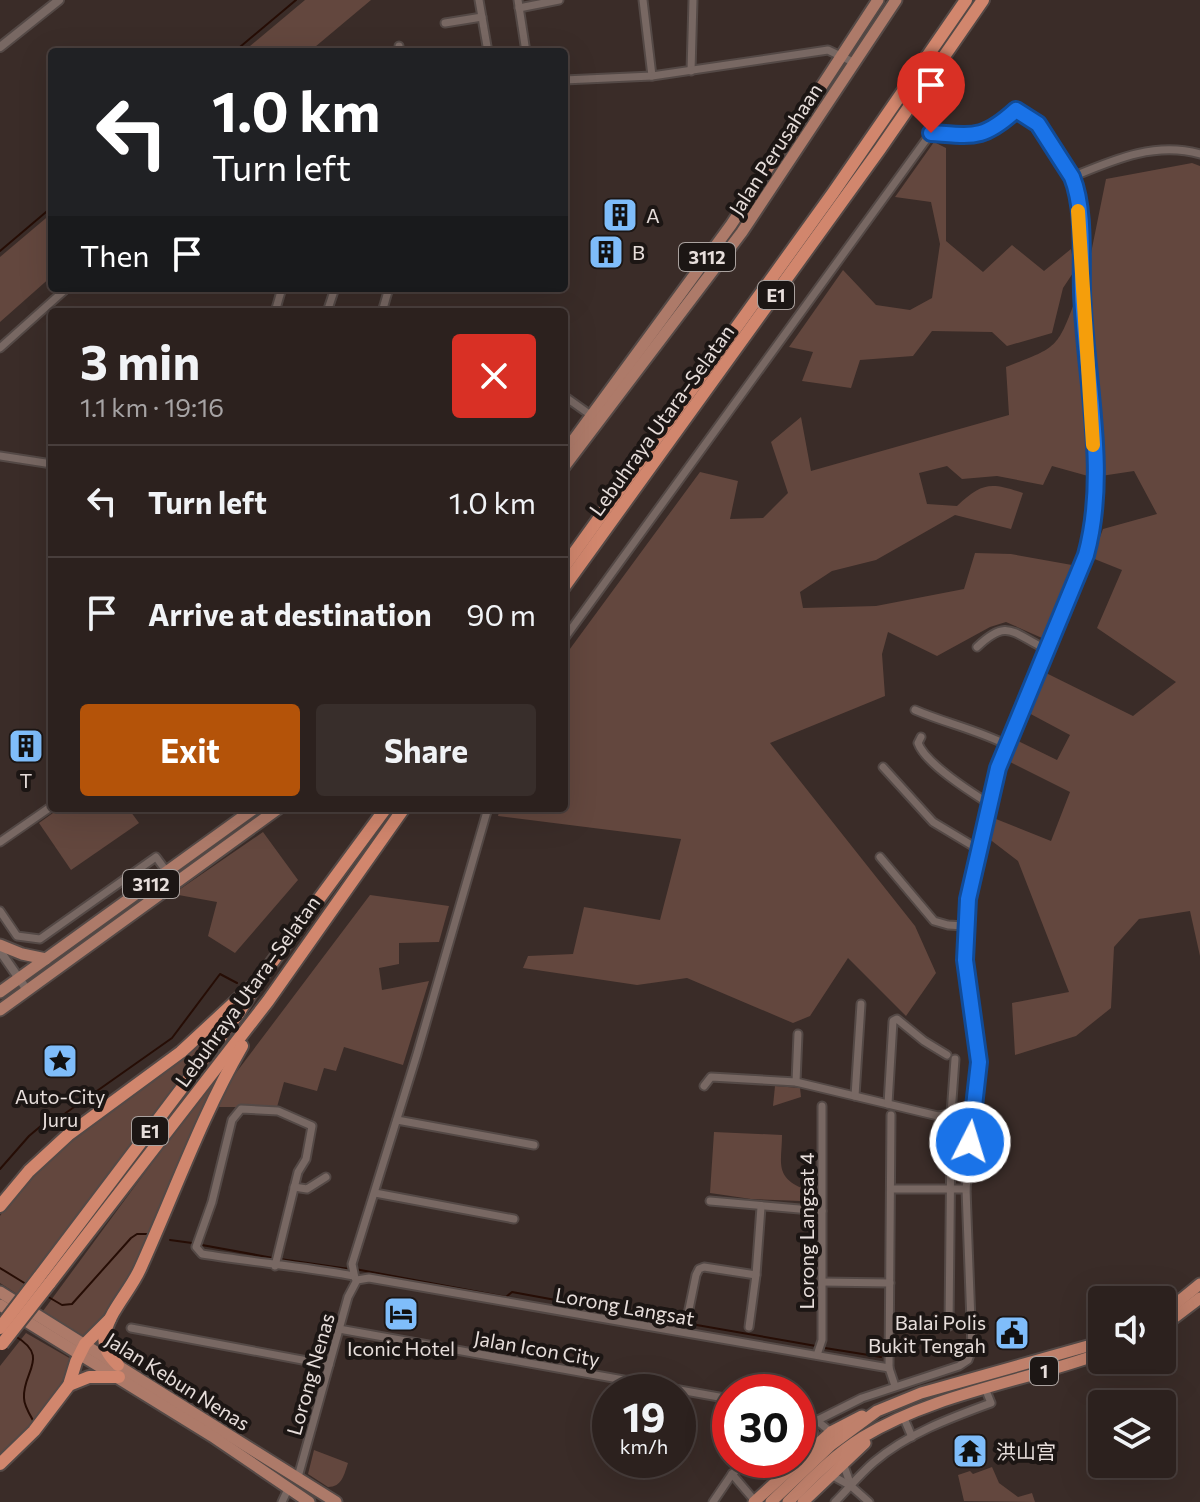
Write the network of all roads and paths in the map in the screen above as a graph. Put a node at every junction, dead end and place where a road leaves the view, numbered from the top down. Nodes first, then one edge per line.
1 (59, 0) edge
2 (479, 0) edge
3 (559, 0) edge
4 (643, 0) edge
5 (693, 0) edge
6 (878, 0) edge
7 (896, 0) edge
8 (966, 0) edge
9 (983, 0) edge
10 (518, 4) edge
11 (482, 17) junction
12 (445, 23) dead end
13 (1, 45) edge
14 (487, 48) edge
15 (525, 48) edge
16 (842, 55) junction
17 (853, 62) junction
18 (691, 71) junction
19 (652, 76) junction
20 (568, 80) edge
21 (1200, 154) edge
22 (1072, 177) junction
23 (63, 292) edge
24 (0, 348) edge
25 (568, 399) edge
26 (592, 416) junction
27 (568, 448) edge
28 (0, 456) edge
29 (568, 462) edge
30 (48, 463) edge
31 (568, 561) edge
32 (568, 581) edge
33 (568, 633) edge
34 (977, 647) dead end
35 (1046, 649) junction
36 (915, 710) dead end
37 (921, 737) dead end
38 (1007, 745) junction
39 (883, 767) dead end
40 (988, 803) junction
41 (48, 809) edge
42 (250, 812) edge
43 (274, 812) edge
44 (383, 812) edge
45 (401, 812) edge
46 (487, 812) edge
47 (0, 842) edge
48 (978, 849) junction
49 (880, 857) dead end
50 (167, 872) junction
51 (0, 911) edge
52 (965, 926) junction
53 (0, 948) edge
54 (46, 959) junction
55 (19, 978) junction
56 (257, 983) junction
57 (27, 990) junction
58 (0, 992) edge
59 (268, 1001) junction
60 (861, 1004) dead end
61 (0, 1010) edge
62 (798, 1034) dead end
63 (796, 1082) junction
64 (704, 1086) dead end
65 (855, 1096) junction
66 (888, 1104) junction
67 (822, 1106) dead end
68 (951, 1114) junction
69 (891, 1115) dead end
70 (972, 1119) junction
71 (397, 1120) junction
72 (951, 1133) dead end
73 (534, 1145) dead end
74 (326, 1177) dead end
75 (294, 1187) junction
76 (891, 1189) junction
77 (949, 1189) junction
78 (966, 1189) junction
79 (375, 1193) junction
80 (710, 1201) dead end
81 (0, 1206) edge
82 (761, 1207) junction
83 (822, 1211) junction
84 (514, 1219) dead end
85 (276, 1261) junction
86 (967, 1272) junction
87 (354, 1273) junction
88 (949, 1274) junction
89 (756, 1275) junction
90 (44, 1281) junction
91 (822, 1282) junction
92 (890, 1283) junction
93 (1200, 1284) edge
94 (0, 1292) edge
95 (1200, 1298) edge
96 (1176, 1304) edge
97 (0, 1305) edge
98 (1176, 1316) edge
99 (110, 1319) junction
100 (687, 1319) dead end
101 (949, 1326) dead end
102 (749, 1327) dead end
103 (0, 1328) edge
104 (131, 1328) dead end
105 (339, 1329) junction
106 (1, 1345) edge
107 (1088, 1346) edge
108 (82, 1348) junction
109 (817, 1355) junction
110 (1088, 1357) edge
111 (329, 1365) junction
112 (889, 1368) junction
113 (118, 1371) junction
114 (69, 1385) junction
115 (895, 1386) junction
116 (985, 1388) junction
117 (712, 1396) edge
118 (877, 1411) junction
119 (903, 1416) junction
120 (816, 1421) edge
121 (816, 1424) edge
122 (880, 1429) junction
123 (831, 1432) junction
124 (912, 1437) junction
125 (816, 1444) edge
126 (843, 1463) junction
127 (0, 1464) edge
128 (831, 1475) junction
129 (298, 1477) junction
130 (729, 1478) edge
131 (735, 1478) edge
132 (780, 1478) edge
133 (851, 1486) junction
134 (288, 1489) junction
135 (715, 1499) edge
136 (282, 1502) edge
137 (309, 1502) edge
138 (336, 1502) edge
139 (754, 1502) edge
140 (771, 1502) edge
141 (788, 1502) edge
142 (803, 1502) edge
143 (835, 1502) edge
144 (869, 1502) edge

1 - 13 street
2 - 11 street
3 - 10 street
4 - 19 street
5 - 18 street
6 - 16 main road, Jalan Perusahaan / 3112
7 - 17 main road, Jalan Perusahaan
8 - 31 highway, Lebuhraya Utara–Selatan / E1
9 - 32 highway, Lebuhraya Utara–Selatan / E1
10 - 15 street
11 - 12 street
11 - 14 street
16 - 17 street
16 - 18 street
16 - 26 main road, Jalan Perusahaan / 3112
17 - 29 main road, Jalan Perusahaan / 3112
18 - 19 street
19 - 20 street
21 - 22 street
22 - 33 street
22 - 35 street
23 - 24 street
25 - 26 street
26 - 27 main road, Jalan Perusahaan / 3112
28 - 30 street
34 - 35 street
35 - 38 street
36 - 38 street
37 - 40 street
38 - 40 street
39 - 48 street
40 - 48 street
41 - 47 street
42 - 50 main road, 3112
43 - 57 main road, 3112
44 - 56 highway, Lebuhraya Utara–Selatan / E1
45 - 59 highway, Lebuhraya Utara–Selatan / E1
46 - 71 street, Lorong Nenas
48 - 52 street
49 - 52 street
50 - 51 street
50 - 54 main road, 3112
52 - 70 street
53 - 54 main road
53 - 55 street
54 - 55 main road, 3112
55 - 57 street
55 - 58 main road, 3112
56 - 81 highway
56 - 90 highway, Lebuhraya Utara–Selatan / E1
57 - 61 main road
59 - 90 highway, Lebuhraya Utara–Selatan / E1
59 - 99 highway
60 - 65 street
62 - 63 street
63 - 64 street
63 - 65 street
65 - 66 street
66 - 68 street
66 - 68 street
67 - 83 street, Lorong Langsat 4
68 - 70 street
69 - 76 street
70 - 78 street
71 - 73 street
71 - 79 street, Lorong Nenas
72 - 77 street
74 - 75 street
75 - 85 street
75 - 85 street, Lorong Langsat
76 - 77 street
76 - 92 street
77 - 78 street
77 - 88 street
78 - 86 street
79 - 84 street
79 - 87 street, Lorong Nenas
80 - 82 street
82 - 83 street
82 - 89 street
83 - 91 street, Lorong Langsat 4
85 - 87 street, Lorong Langsat
86 - 88 street
86 - 115 street
87 - 105 street, Lorong Nenas
87 - 109 street, Lorong Langsat
88 - 101 street
89 - 100 street
89 - 102 street
90 - 103 highway, Lebuhraya Utara–Selatan / E1, bridge
90 - 106 highway, Lebuhraya Utara–Selatan / E1, bridge
91 - 92 street
91 - 109 street, Lorong Langsat 4
92 - 112 street
93 - 96 highway
94 - 108 main road, Jalan Kebun Nenas
95 - 98 highway
97 - 108 main road, Jalan Kebun Nenas
99 - 108 highway
99 - 113 highway
104 - 111 street
105 - 111 street, Lorong Nenas
105 - 117 street, Jalan Icon City
107 - 118 highway, 1
108 - 113 main road, Jalan Kebun Nenas
108 - 114 highway
109 - 112 street, Lorong Langsat
110 - 116 highway, 1
111 - 129 street, Lorong Nenas
112 - 115 street
113 - 114 highway
113 - 129 main road, Jalan Kebun Nenas
113 - 134 main road, Jalan Kebun Nenas
114 - 127 highway
115 - 120 street
116 - 119 highway, 1
116 - 124 street
118 - 123 highway
118 - 140 highway, 1
119 - 122 highway, 1
119 - 124 street
121 - 123 street
122 - 126 highway
122 - 141 highway, 1
123 - 125 highway
124 - 133 street
126 - 128 highway
126 - 133 street
128 - 133 street
128 - 142 highway
129 - 138 main road, Jalan Kebun Nenas
130 - 135 street
131 - 139 street
132 - 139 highway
133 - 143 street
133 - 144 street
134 - 136 street
134 - 137 main road, Jalan Kebun Nenas

